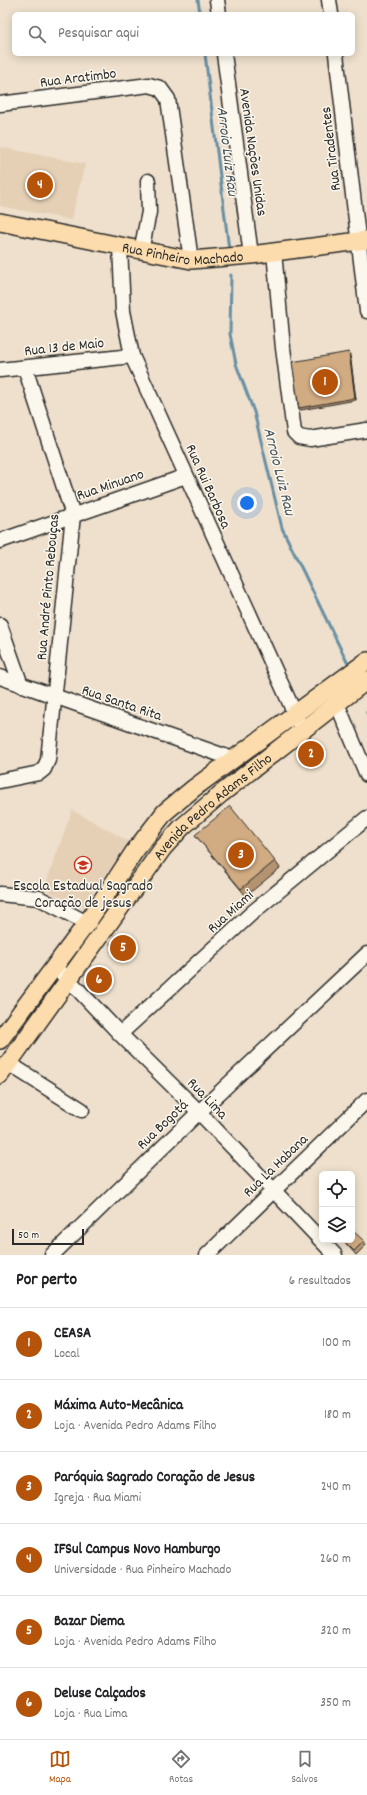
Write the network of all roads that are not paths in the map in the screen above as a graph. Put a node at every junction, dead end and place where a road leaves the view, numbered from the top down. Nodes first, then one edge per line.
1 (217, 0) edge
2 (330, 0) edge
3 (219, 12) edge
4 (331, 12) edge
5 (224, 56) edge
6 (336, 56) edge
7 (0, 104) edge
8 (148, 181) dead end
9 (0, 222) edge
10 (363, 240) edge
11 (120, 247) junction
12 (141, 251) junction
13 (274, 252) junction
14 (251, 255) junction
15 (191, 260) junction
16 (367, 311) edge
17 (132, 356) junction
18 (25, 368) junction
19 (0, 370) edge
20 (367, 430) edge
21 (186, 476) junction
22 (73, 515) junction
23 (0, 541) edge
24 (0, 625) edge
25 (367, 661) edge
26 (0, 677) edge
27 (367, 680) edge
28 (21, 685) junction
29 (334, 695) junction
30 (54, 697) junction
31 (295, 714) junction
32 (302, 730) junction
33 (233, 759) junction
34 (367, 775) edge
35 (0, 781) edge
36 (367, 818) edge
37 (0, 894) edge
38 (87, 923) junction
39 (367, 954) edge
40 (54, 967) junction
41 (68, 980) junction
42 (120, 1034) junction
43 (0, 1040) edge
44 (3, 1065) edge
45 (367, 1100) edge
46 (82, 1110) dead end
47 (199, 1112) junction
48 (272, 1191) junction
49 (52, 1255) edge
50 (207, 1255) edge
51 (335, 1255) edge

1 - 3 street
2 - 4 street
5 - 14 street, Avenida Nações Unidas
6 - 10 street, Rua Tiradentes
7 - 15 street, Rua Aratimbo
8 - 12 street
9 - 11 main road, Rua Pinheiro Machado
10 - 13 main road, Rua Pinheiro Machado
10 - 16 street, Rua Tiradentes
11 - 12 main road, Rua Pinheiro Machado
11 - 17 street, Rua Rui Barbosa
12 - 15 main road, Rua Pinheiro Machado
13 - 14 main road, Rua Pinheiro Machado
13 - 20 street
14 - 15 main road, Rua Pinheiro Machado
17 - 18 street, Rua 13 de Maio
17 - 21 street, Rua Rui Barbosa
18 - 19 street, Rua 13 de Maio
18 - 22 street, Rua André Pinto Rebouças
21 - 22 street, Rua Minuano
21 - 31 street, Rua Rui Barbosa
22 - 23 street, Rua Minuano
22 - 30 street, Rua André Pinto Rebouças
24 - 28 street
25 - 29 main road, Avenida Pedro Adams Filho
26 - 28 street, Rua Santa Rita
27 - 29 main road, Avenida Pedro Adams Filho
28 - 30 street, Rua Santa Rita
29 - 31 main road, Avenida Pedro Adams Filho
29 - 32 main road, Avenida Pedro Adams Filho
29 - 34 street
30 - 33 street, Rua Santa Rita
30 - 35 street, Rua André Pinto Rebouças
31 - 32 street, Rua Rui Barbosa
31 - 33 main road, Avenida Pedro Adams Filho
32 - 41 main road, Avenida Pedro Adams Filho
33 - 38 main road, Avenida Pedro Adams Filho
36 - 42 street, Rua Miami
37 - 38 street
38 - 40 main road, Avenida Pedro Adams Filho
39 - 47 street, Rua Bogotá
40 - 41 street, Rua Lima
40 - 43 main road, Avenida Pedro Adams Filho
41 - 42 street, Rua Lima
41 - 44 main road, Avenida Pedro Adams Filho
42 - 47 street, Rua Lima
44 - 46 street
45 - 48 street, Rua La Habana
47 - 48 street, Rua Lima
47 - 49 street, Rua Bogotá
48 - 50 street, Rua La Habana
48 - 51 street, Rua Lima

